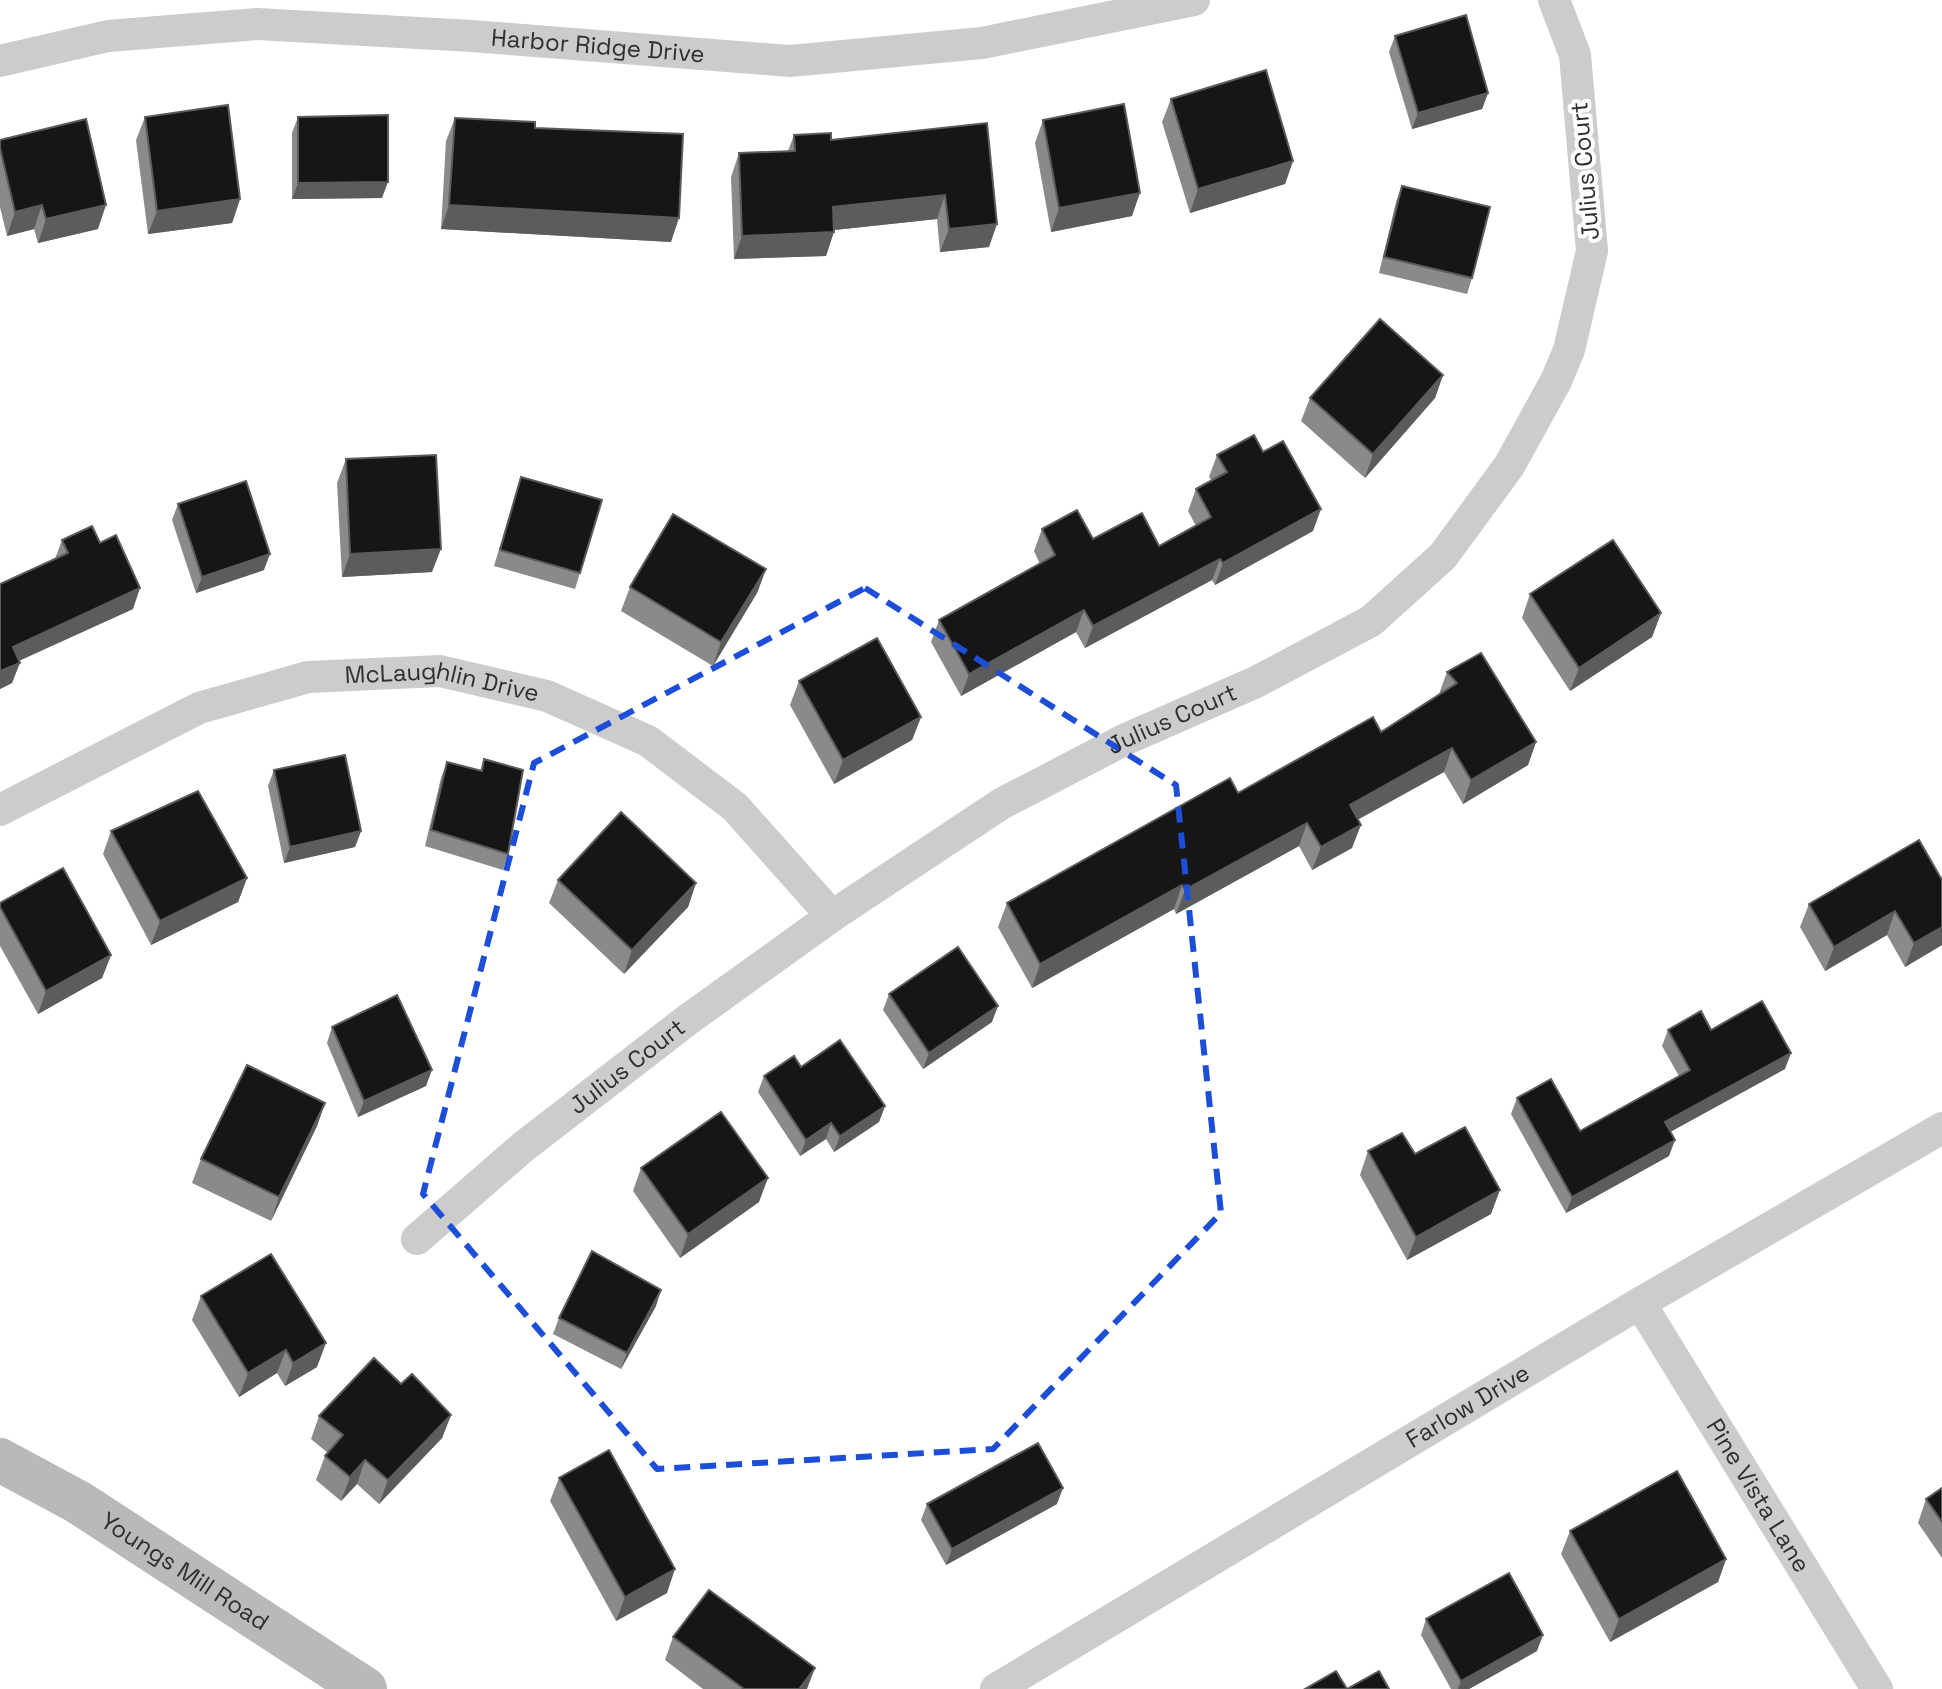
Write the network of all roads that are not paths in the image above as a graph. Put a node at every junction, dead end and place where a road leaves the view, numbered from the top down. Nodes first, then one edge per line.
1 (1194, 0) edge
2 (1554, 0) edge
3 (0, 61) edge
4 (0, 810) edge
5 (832, 916) junction
6 (1942, 1128) edge
7 (417, 1239) dead end
8 (1640, 1303) junction
9 (0, 1460) edge
10 (365, 1689) edge
11 (996, 1689) edge
12 (1877, 1689) edge

1 - 3 street, Harbor Ridge Drive
2 - 5 street, Julius Court
4 - 5 street, McLaughlin Drive
5 - 7 street, Julius Court
6 - 8 street, Farlow Drive
8 - 11 street, Farlow Drive
8 - 12 street, Pine Vista Lane
9 - 10 street, Youngs Mill Road

